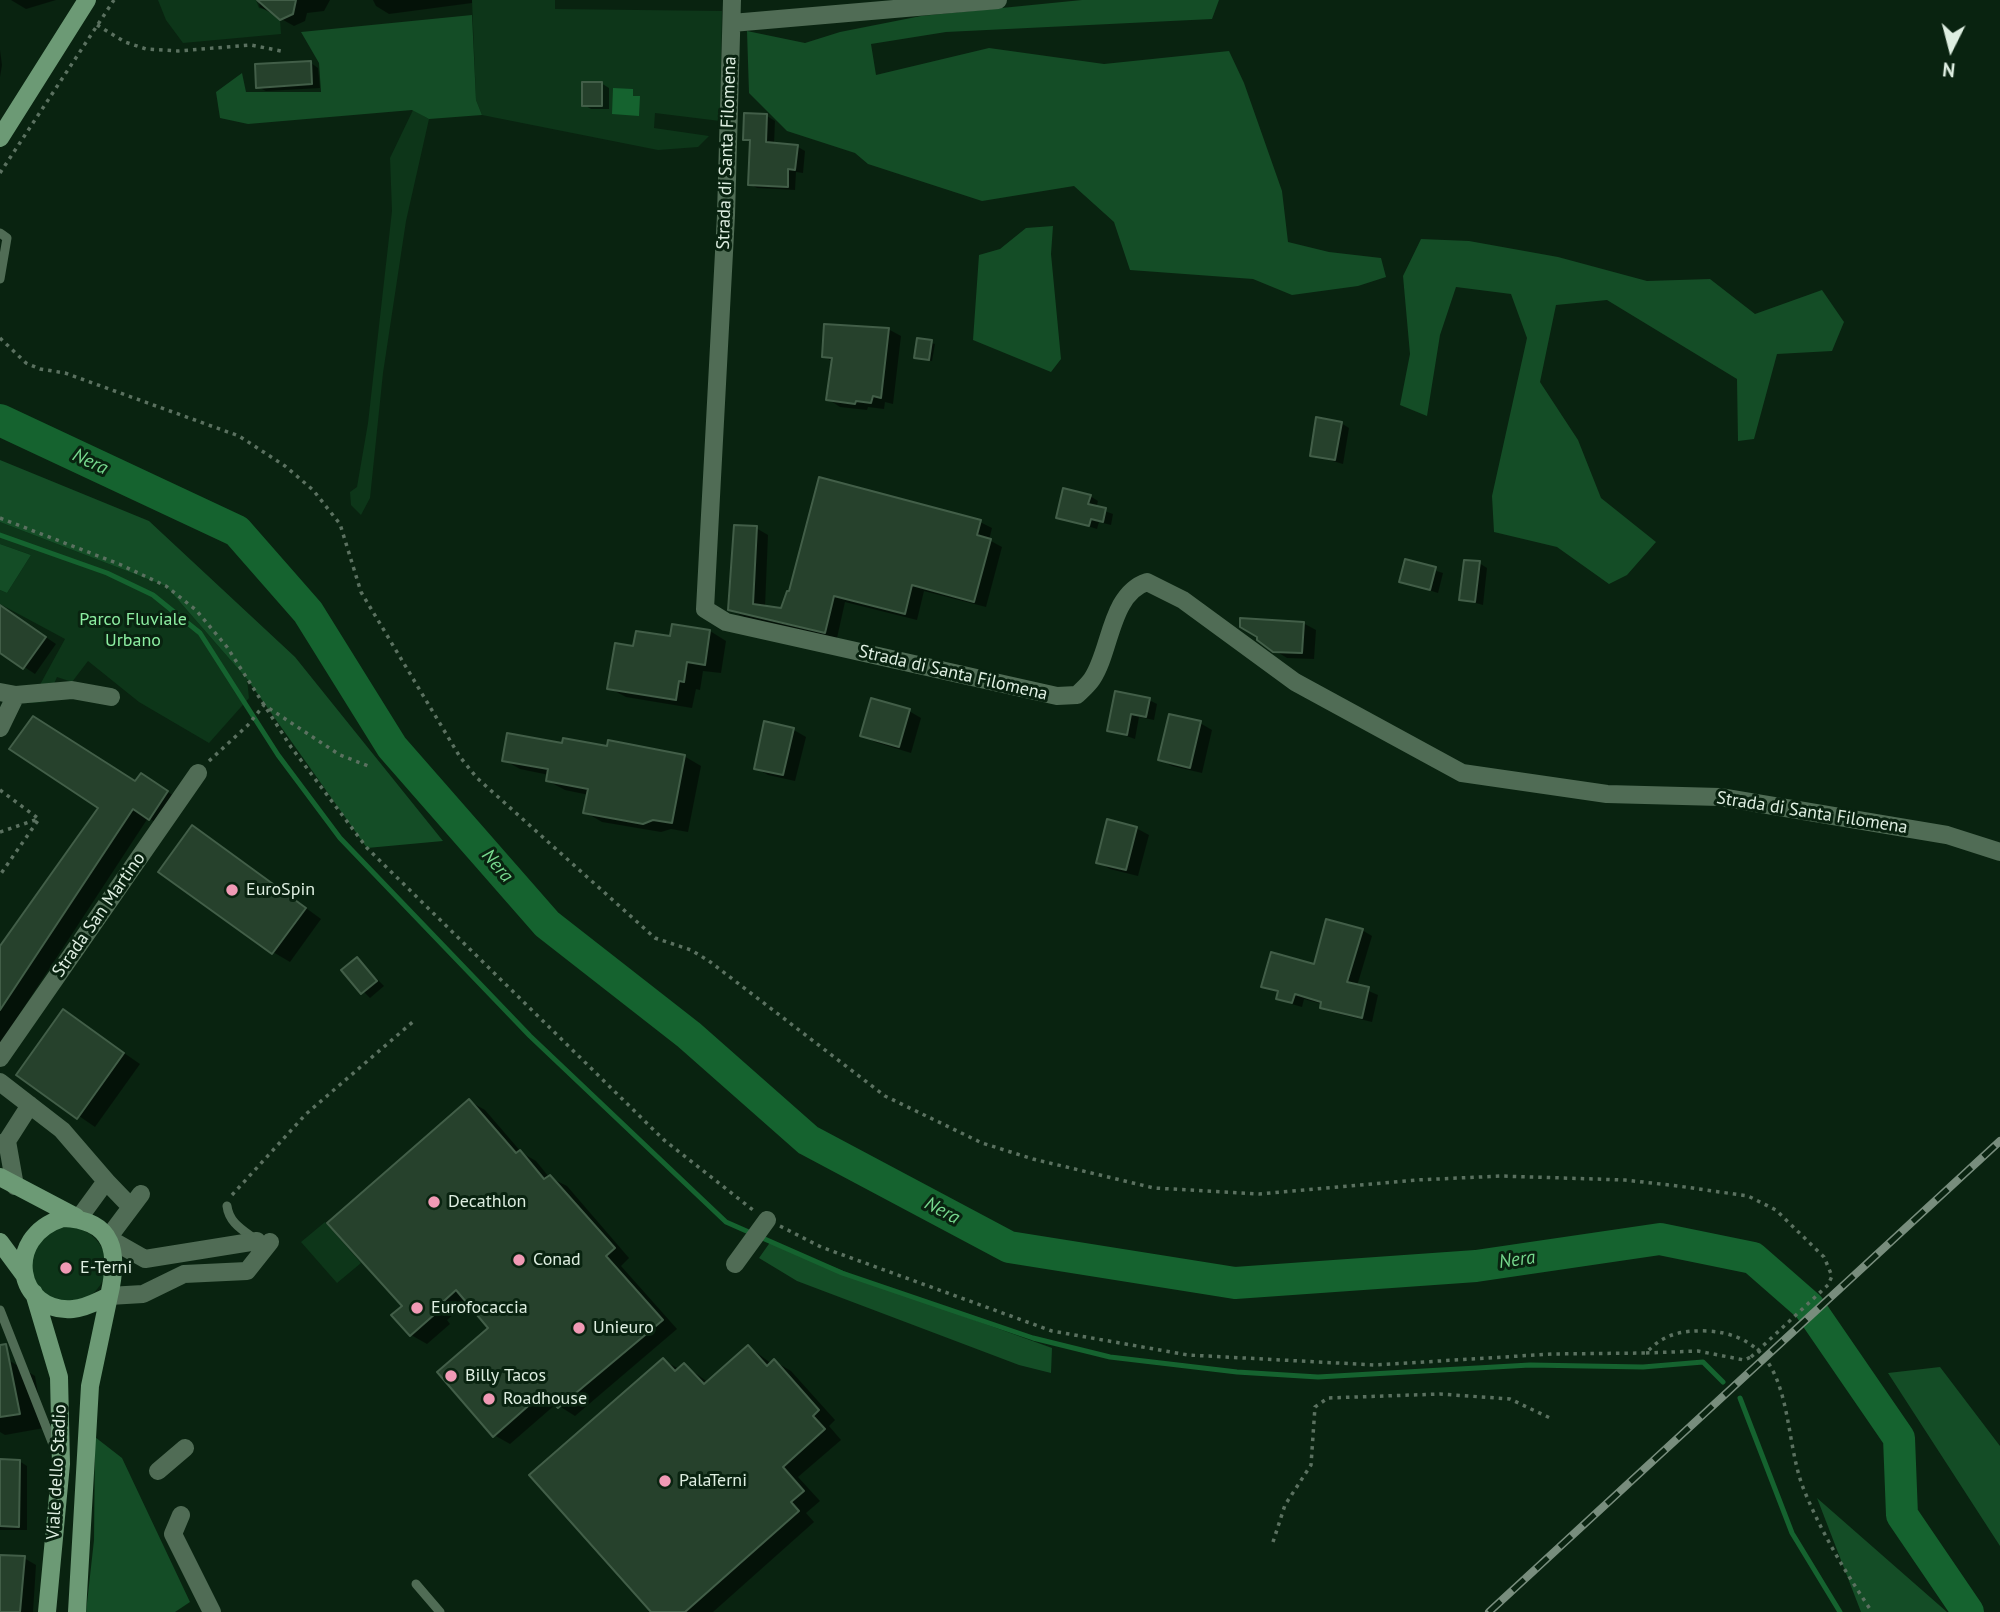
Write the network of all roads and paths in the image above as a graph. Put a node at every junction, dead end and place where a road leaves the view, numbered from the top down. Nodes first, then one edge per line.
1 (87, 0) edge
2 (114, 0) edge
3 (732, 0) edge
4 (998, 0) edge
5 (732, 23) junction
6 (97, 25) junction
7 (281, 51) dead end
8 (0, 138) edge
9 (0, 173) edge
10 (0, 233) edge
11 (0, 279) edge
12 (0, 338) edge
13 (0, 518) edge
14 (8, 693) edge
15 (111, 697) dead end
16 (264, 705) junction
17 (0, 728) edge
18 (371, 767) dead end
19 (198, 773) joint
20 (0, 790) edge
21 (39, 819) junction
22 (0, 832) edge
23 (2000, 852) edge
24 (0, 875) edge
25 (415, 1020) dead end
26 (0, 1058) edge
27 (0, 1082) edge
28 (30, 1105) junction
29 (4, 1143) edge
30 (7, 1181) edge
31 (106, 1181) junction
32 (227, 1206) joint
33 (79, 1218) junction
34 (767, 1220) junction
35 (108, 1238) junction
36 (264, 1241) junction
37 (0, 1242) edge
38 (735, 1264) dead end
39 (25, 1276) junction
40 (34, 1293) junction
41 (109, 1296) junction
42 (0, 1310) edge
43 (1646, 1353) junction
44 (1550, 1418) dead end
45 (185, 1448) dead end
46 (61, 1464) junction
47 (158, 1471) dead end
48 (181, 1515) dead end
49 (1273, 1542) dead end
50 (415, 1584) dead end
51 (47, 1612) edge
52 (77, 1612) edge
53 (212, 1612) edge
54 (440, 1612) edge
55 (1872, 1612) edge

1 - 8 main road
2 - 6 path
3 - 5 street, Strada di Santa Filomena
4 - 5 street
5 - 23 street, Strada di Santa Filomena
6 - 7 path
6 - 9 path
10 - 11 lane
12 - 43 path, bridge
13 - 16 path
14 - 15 street
14 - 17 street
16 - 18 path
16 - 19 path
16 - 34 path
19 - 26 street, Strada San Martino
20 - 21 path
21 - 22 path
21 - 24 path
25 - 32 path
27 - 28 street
28 - 29 street
28 - 31 street
29 - 30 street
30 - 33 main road
31 - 33 street
31 - 35 street
32 - 36 lane
33 - 35 main road
33 - 39 main road
34 - 38 street
34 - 43 path
35 - 36 street
35 - 41 main road
36 - 41 street
37 - 39 main road
39 - 40 main road
40 - 41 main road
40 - 46 main road, Viale dello Stadio
41 - 52 main road, Viale dello Stadio
42 - 46 lane
43 - 55 path
44 - 49 path
45 - 47 street
46 - 51 main road, Viale dello Stadio
48 - 53 street
50 - 54 lane

